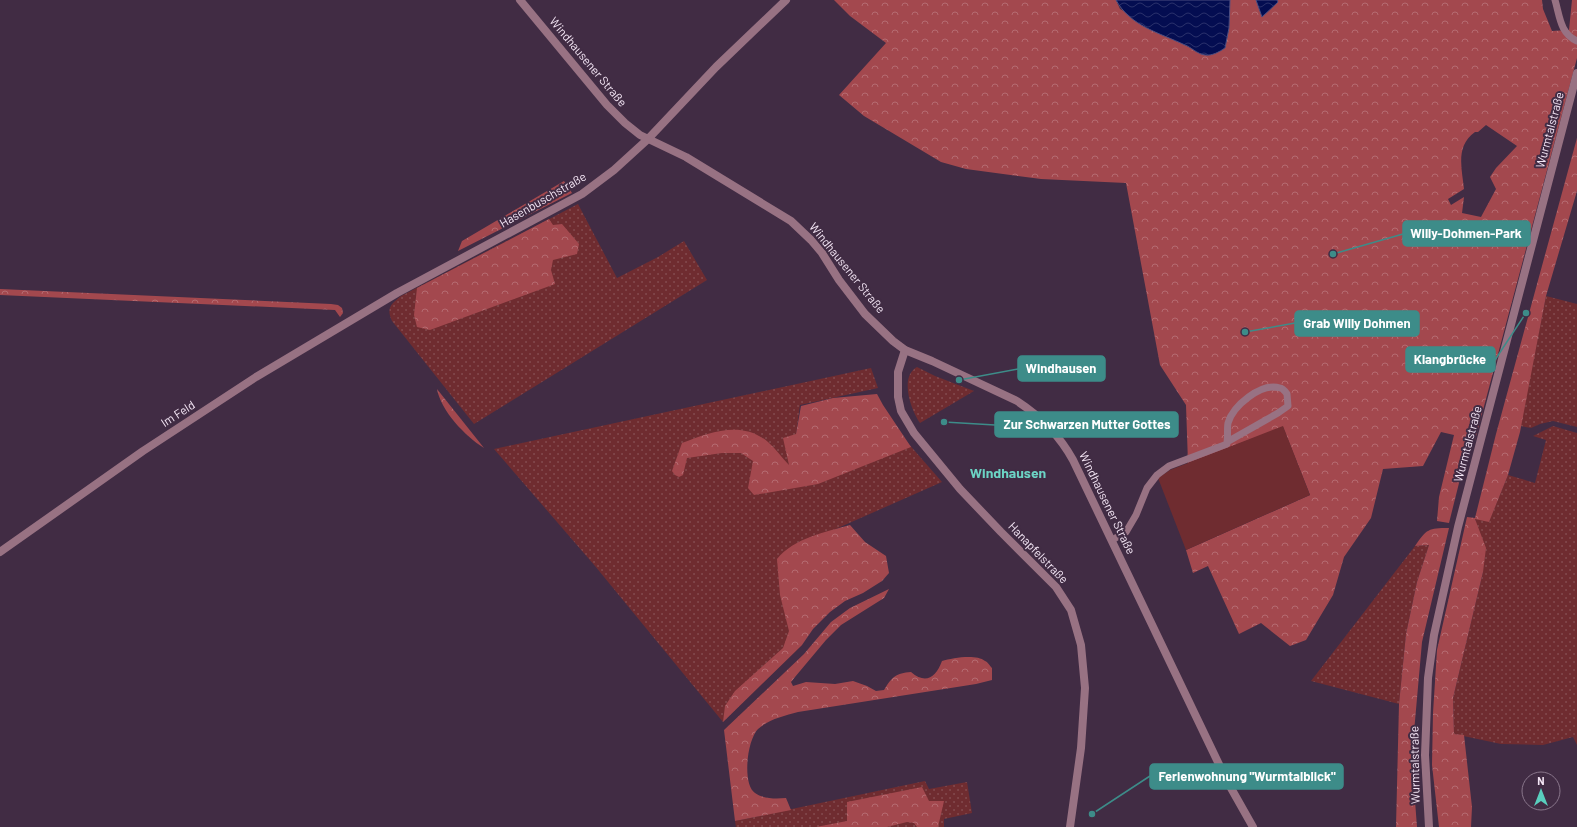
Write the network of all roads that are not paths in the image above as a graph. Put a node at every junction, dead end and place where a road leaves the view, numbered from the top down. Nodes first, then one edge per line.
1 (520, 0) edge
2 (786, 0) edge
3 (1555, 0) edge
4 (1577, 41) edge
5 (1577, 73) edge
6 (648, 139) junction
7 (375, 306) joint
8 (906, 350) junction
9 (1227, 442) junction
10 (1112, 540) junction
11 (0, 552) edge
12 (1070, 827) edge
13 (1253, 827) edge
14 (1429, 827) edge

1 - 6 street, Windhausener Straße
2 - 6 street, Hasenbuschstraße
3 - 4 lane
5 - 14 street, Wurmtalstraße
6 - 7 street, Hasenbuschstraße
6 - 8 street, Windhausener Straße
7 - 11 street, Im Feld
8 - 10 street, Windhausener Straße
8 - 12 street, Hanapfelstraße
9 - 9 lane
9 - 10 lane
10 - 13 street, Windhausener Straße

